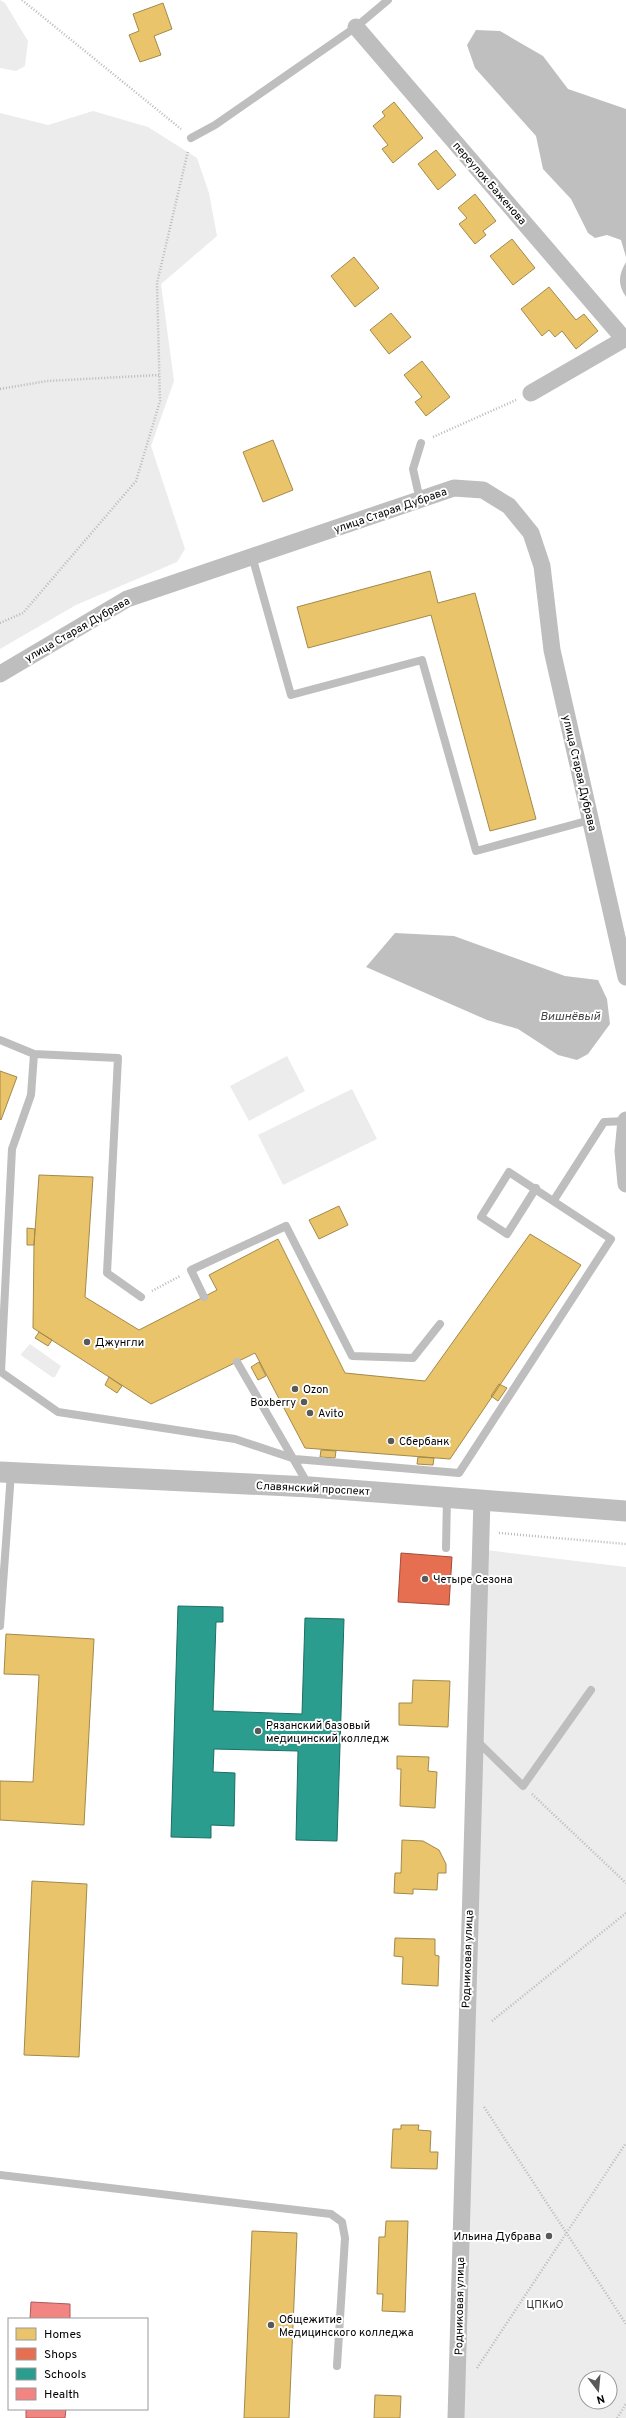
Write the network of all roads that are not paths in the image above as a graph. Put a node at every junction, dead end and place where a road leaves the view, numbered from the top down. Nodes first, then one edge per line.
1 (388, 0) edge
2 (356, 27) junction
3 (192, 138) road end
4 (625, 339) edge
5 (531, 393) road end
6 (422, 442) road end
7 (420, 500) junction
8 (252, 556) junction
9 (0, 674) edge
10 (590, 820) junction
11 (626, 977) edge
12 (0, 1040) edge
13 (34, 1054) junction
14 (626, 1120) edge
15 (626, 1184) edge
16 (536, 1188) junction
17 (554, 1200) junction
18 (141, 1297) dead end
19 (204, 1297) dead end
20 (440, 1324) dead end
21 (237, 1362) dead end
22 (295, 1459) junction
23 (5, 1472) edge
24 (310, 1487) junction
25 (447, 1496) junction
26 (482, 1499) junction
27 (626, 1511) edge
28 (446, 1548) dead end
29 (1, 1606) edge
30 (0, 1626) edge
31 (591, 1690) dead end
32 (473, 1737) junction
33 (0, 2175) edge
34 (337, 2366) dead end
35 (456, 2418) edge

1 - 2 lane
2 - 3 lane
2 - 4 street, переулок Баженова
4 - 5 street
6 - 7 lane
7 - 8 street, улица Старая Дубрава
7 - 10 street, улица Старая Дубрава
8 - 9 street, улица Старая Дубрава
8 - 10 lane
10 - 11 street, улица Старая Дубрава
12 - 13 lane
13 - 18 lane
13 - 22 lane
14 - 15 street
14 - 17 lane
16 - 16 lane
16 - 17 lane
17 - 22 lane
19 - 20 lane
21 - 22 lane
22 - 24 lane
23 - 24 street, Славянский проспект
23 - 29 lane
24 - 25 street, Славянский проспект
25 - 26 street, Славянский проспект
25 - 28 lane
26 - 27 street, Славянский проспект
26 - 32 street, Родниковая улица
29 - 30 lane
31 - 32 lane
32 - 35 street, Родниковая улица
33 - 34 lane

